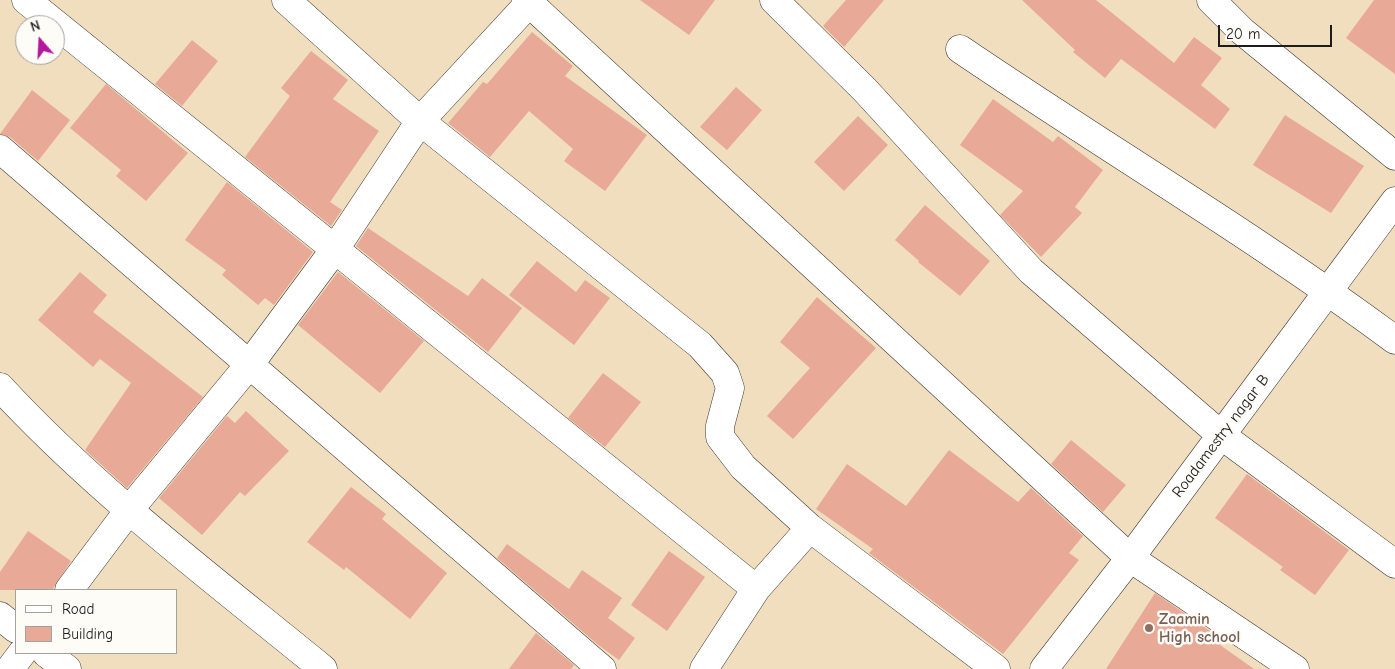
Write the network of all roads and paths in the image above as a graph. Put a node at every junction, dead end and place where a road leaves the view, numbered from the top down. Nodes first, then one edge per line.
1 (26, 0) edge
2 (286, 0) edge
3 (774, 0) edge
4 (1211, 0) edge
5 (529, 1) edge
6 (960, 49) dead end
7 (420, 121) junction
8 (0, 149) edge
9 (1395, 156) edge
10 (1395, 201) edge
11 (335, 250) junction
12 (1330, 292) junction
13 (1395, 340) edge
14 (249, 365) junction
15 (0, 387) edge
16 (1221, 434) junction
17 (129, 510) junction
18 (810, 528) junction
19 (1130, 558) junction
20 (1395, 564) edge
21 (70, 589) edge
22 (756, 589) junction
23 (0, 616) edge
24 (15, 628) edge
25 (21, 654) edge
26 (47, 654) edge
27 (706, 668) edge
28 (10, 669) edge
29 (67, 669) edge
30 (323, 669) edge
31 (602, 669) edge
32 (996, 669) edge
33 (1044, 669) edge
34 (1295, 669) edge

1 - 11 street
2 - 7 street
3 - 16 street
4 - 9 street
5 - 7 street
5 - 19 street
6 - 12 street
7 - 11 street
7 - 18 street
8 - 14 street
10 - 12 street, Roadamestry nagar B
11 - 14 street
11 - 22 street
12 - 13 street
12 - 16 street, Roadamestry nagar B
14 - 17 street
14 - 31 street
15 - 17 street
16 - 19 street, Roadamestry nagar B
16 - 20 street
17 - 21 street
17 - 30 street
18 - 22 street
18 - 32 street
19 - 33 street, Roadamestry nagar B
19 - 34 street
22 - 27 street
23 - 24 street
25 - 28 street
26 - 29 street

